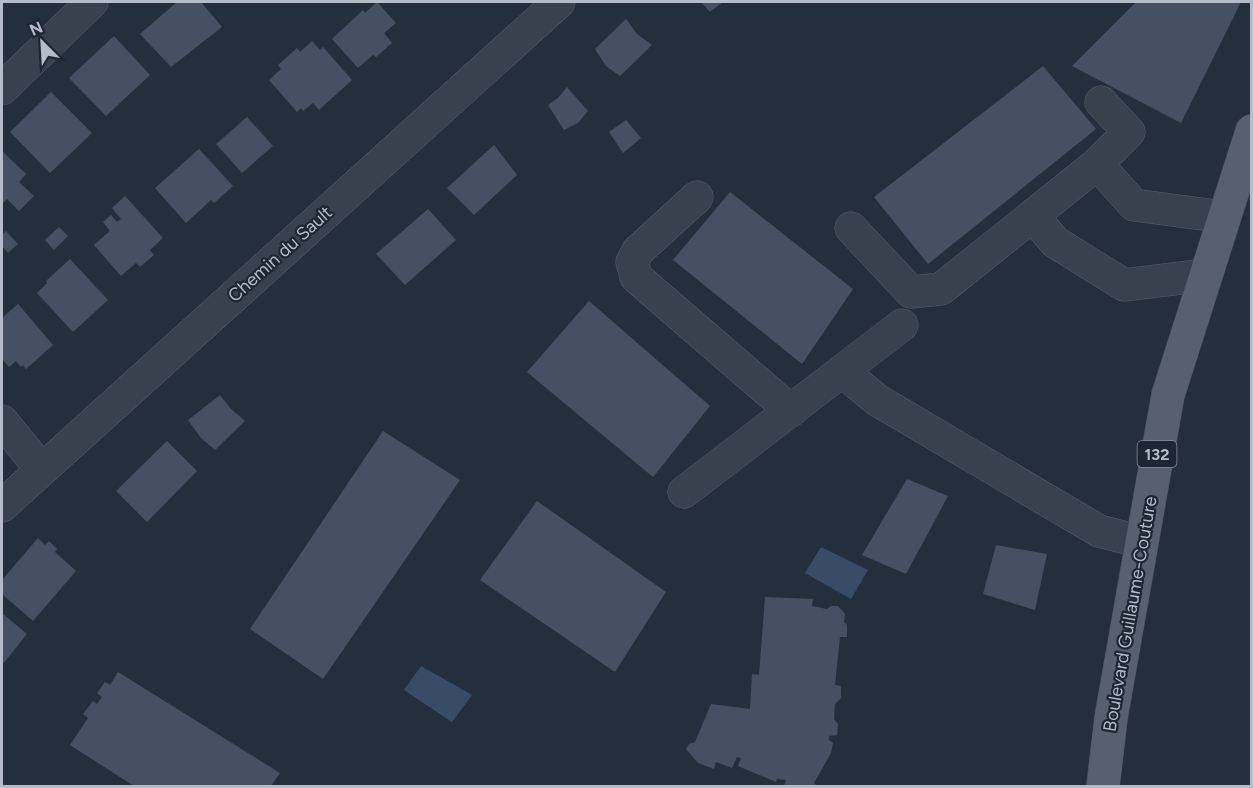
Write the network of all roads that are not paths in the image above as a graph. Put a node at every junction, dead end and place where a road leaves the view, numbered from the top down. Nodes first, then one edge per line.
1 (92, 2) edge
2 (558, 2) edge
3 (2, 89) edge
4 (1101, 102) dead end
5 (1251, 132) edge
6 (1097, 164) junction
7 (697, 197) dead end
8 (1033, 216) junction
9 (1224, 216) junction
10 (851, 228) dead end
11 (1206, 275) junction
12 (902, 325) dead end
13 (842, 371) junction
14 (790, 411) junction
15 (2, 421) edge
16 (41, 469) junction
17 (684, 492) dead end
18 (2, 506) edge
19 (1142, 542) junction
20 (1103, 786) edge

1 - 3 street
2 - 16 street, Chemin du Sault
4 - 6 street
5 - 9 main road, Boulevard Guillaume-Couture / 132
6 - 8 street
6 - 9 street
7 - 14 street
8 - 10 street
8 - 11 street
9 - 11 main road, Boulevard Guillaume-Couture / 132
11 - 19 main road, Boulevard Guillaume-Couture / 132
12 - 13 street
13 - 14 street
13 - 19 street
14 - 17 street
15 - 16 street
16 - 18 street, Chemin du Sault
19 - 20 main road, Boulevard Guillaume-Couture / 132

